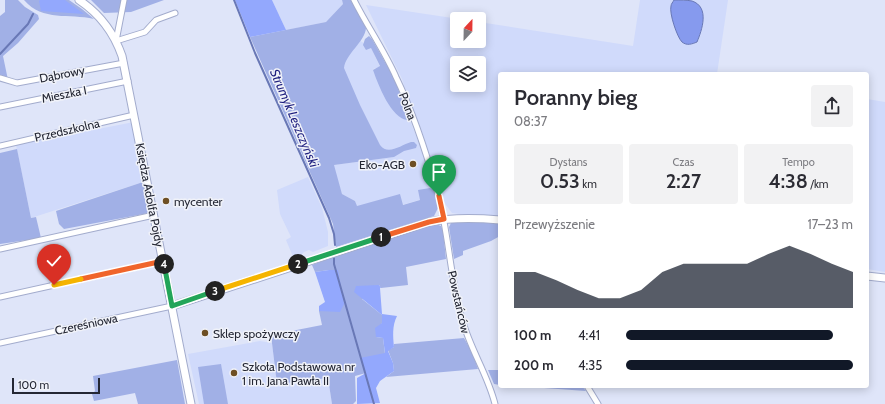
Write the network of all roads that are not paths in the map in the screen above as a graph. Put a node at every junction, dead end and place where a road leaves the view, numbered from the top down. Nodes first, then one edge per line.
1 (79, 0) edge
2 (124, 0) edge
3 (354, 0) edge
4 (175, 13) dead end
5 (116, 41) junction
6 (124, 63) junction
7 (0, 78) edge
8 (128, 81) junction
9 (0, 107) edge
10 (134, 115) junction
11 (0, 146) edge
12 (154, 215) junction
13 (444, 219) junction
14 (498, 220) edge
15 (0, 249) edge
16 (163, 261) junction
17 (869, 276) edge
18 (885, 278) edge
19 (0, 297) edge
20 (172, 306) junction
21 (0, 343) edge
22 (588, 388) edge
23 (191, 404) edge
24 (495, 404) edge
25 (598, 404) edge

1 - 5 street, Księdza Adolfa Pojdy
2 - 5 street
3 - 13 street, Polna
4 - 5 street
5 - 6 street, Księdza Adolfa Pojdy
6 - 7 street, Dąbrowy
6 - 8 street, Księdza Adolfa Pojdy
8 - 9 street, Mieszka I
8 - 10 street, Księdza Adolfa Pojdy
10 - 11 street, Przedszkolna
10 - 12 street, Księdza Adolfa Pojdy
12 - 15 street
12 - 16 street, Księdza Adolfa Pojdy
13 - 14 street
13 - 20 street
13 - 24 street, Powstańców
16 - 19 street
16 - 20 street, Księdza Adolfa Pojdy
17 - 18 street
20 - 21 street, Czereśniowa
20 - 23 street, Księdza Adolfa Pojdy
22 - 25 street

